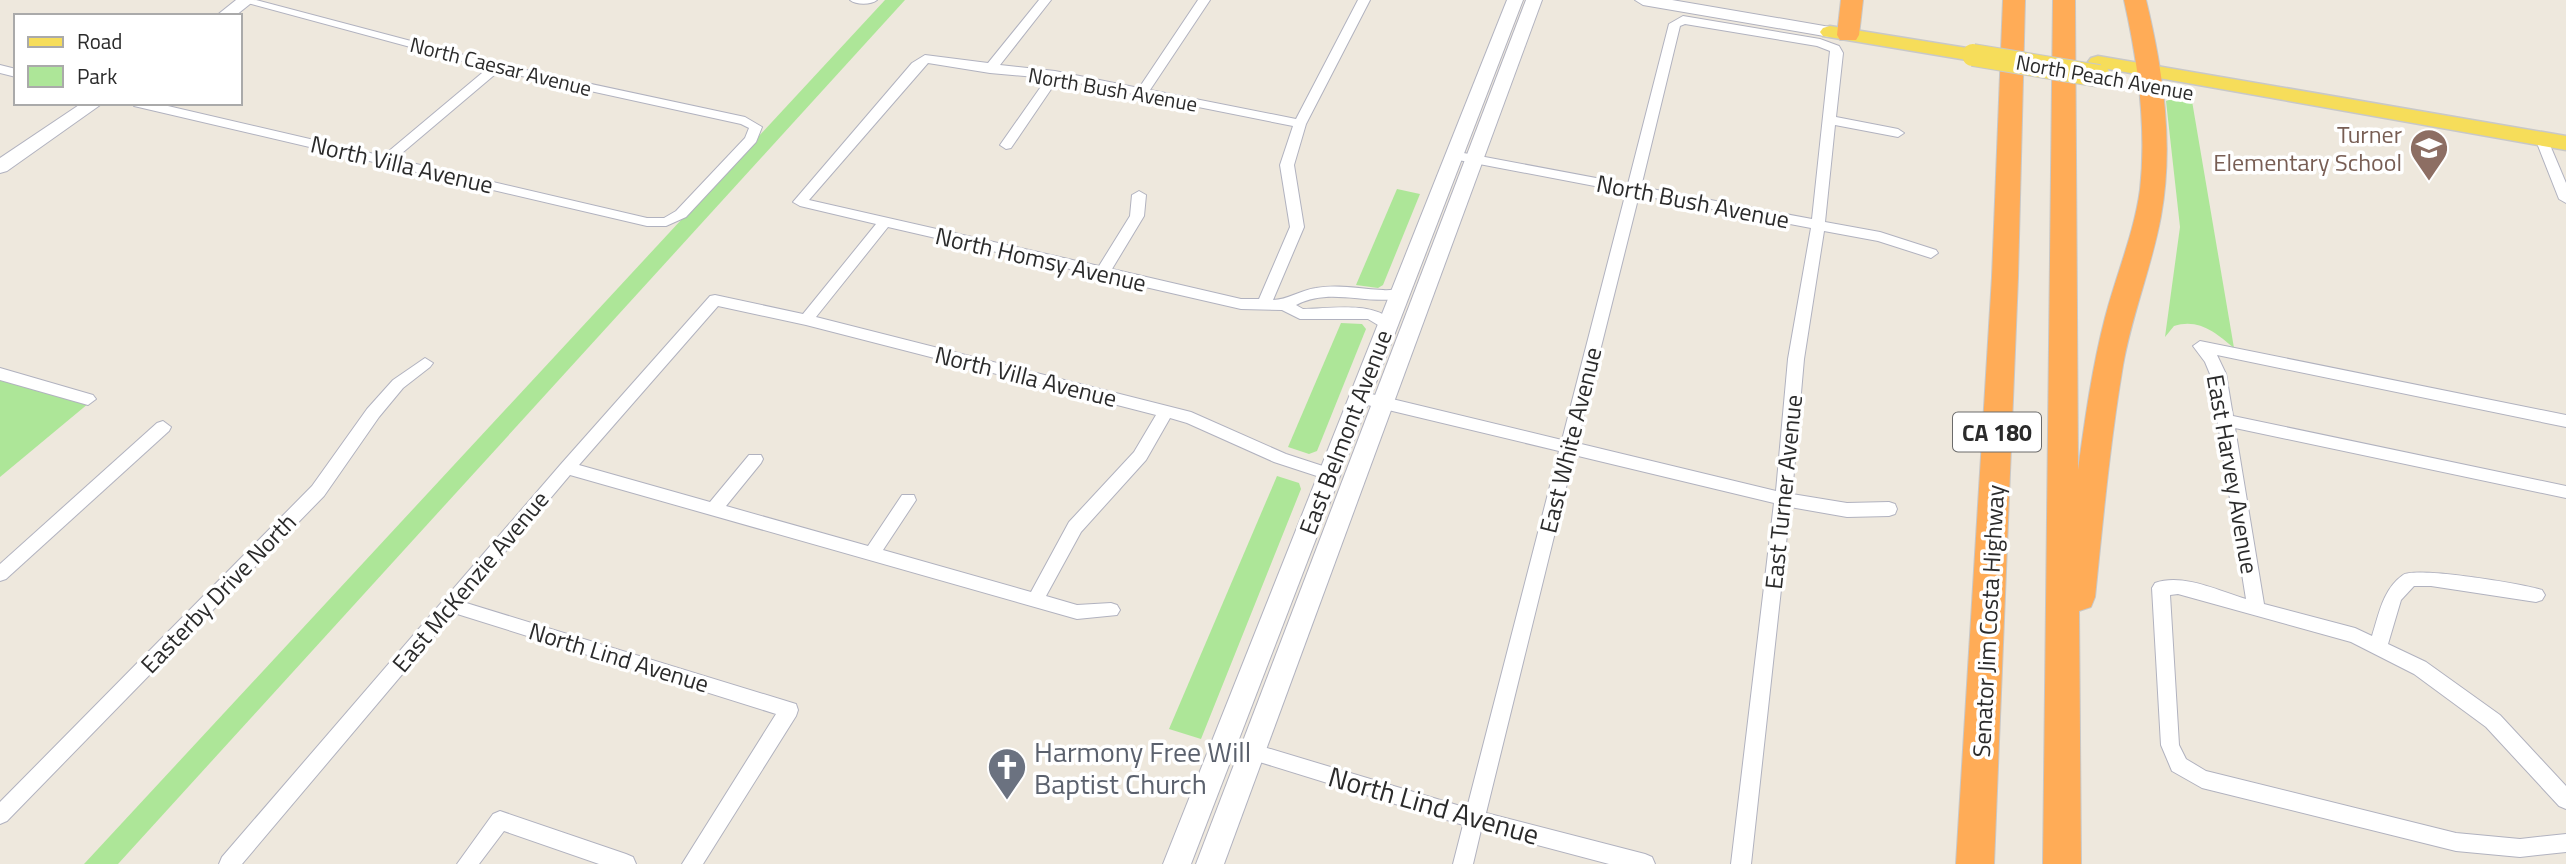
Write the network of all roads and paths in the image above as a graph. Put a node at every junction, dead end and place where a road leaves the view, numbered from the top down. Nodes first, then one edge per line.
1 (246, 0) edge
2 (856, 0) edge
3 (871, 0) edge
4 (1045, 0) edge
5 (1204, 0) edge
6 (1364, 0) edge
7 (1515, 0) edge
8 (1534, 0) edge
9 (1643, 0) edge
10 (1722, 0) edge
11 (1999, 0) edge
12 (2014, 0) edge
13 (2064, 0) edge
14 (2135, 0) edge
15 (227, 14) edge
16 (1841, 18) edge
17 (1682, 20) joint
18 (497, 67) junction
19 (990, 69) junction
20 (1055, 75) junction
21 (2149, 77) junction
22 (1142, 93) junction
23 (91, 105) edge
24 (147, 105) edge
25 (2365, 115) junction
26 (1830, 120) junction
27 (1300, 124) junction
28 (1898, 133) dead end
29 (2566, 143) edge
30 (1006, 145) dead end
31 (2551, 148) edge
32 (1464, 157) junction
33 (386, 160) junction
34 (0, 167) edge
35 (1635, 190) junction
36 (1139, 195) dead end
37 (2566, 199) edge
38 (800, 202) joint
39 (666, 222) joint
40 (884, 223) junction
41 (1818, 225) junction
42 (1931, 253) dead end
43 (1102, 274) junction
44 (2005, 277) junction
45 (1400, 293) junction
46 (715, 300) joint
47 (1285, 305) junction
48 (1263, 306) junction
49 (806, 320) junction
50 (1388, 324) junction
51 (425, 363) dead end
52 (0, 373) edge
53 (88, 399) dead end
54 (1371, 399) junction
55 (1166, 411) junction
56 (2225, 420) junction
57 (2566, 421) edge
58 (163, 427) dead end
59 (1569, 446) junction
60 (755, 459) dead end
61 (567, 468) junction
62 (1329, 474) junction
63 (2566, 492) edge
64 (1783, 499) junction
65 (908, 500) dead end
66 (714, 509) junction
67 (1889, 509) dead end
68 (872, 553) junction
69 (0, 574) edge
70 (2536, 595) dead end
71 (1035, 600) junction
72 (450, 605) junction
73 (2256, 606) junction
74 (1111, 610) dead end
75 (2378, 647) junction
76 (2062, 740) junction
77 (1224, 743) junction
78 (1253, 752) junction
79 (2566, 800) edge
80 (0, 815) edge
81 (1474, 819) junction
82 (2566, 843) edge
83 (229, 864) edge
84 (467, 864) edge
85 (626, 864) edge
86 (692, 864) edge
87 (1177, 864) edge
88 (1210, 864) edge
89 (1463, 864) edge
90 (1645, 864) edge
91 (1741, 864) edge
92 (1975, 864) edge
93 (2062, 864) edge

1 - 15 main road
1 - 18 street, North Caesar Avenue
2 - 3 street
4 - 19 street
5 - 22 street
6 - 27 street
7 - 32 main road, East Belmont Avenue
8 - 32 main road, East Belmont Avenue
9 - 16 main road, North Peach Avenue
10 - 16 main road, North Peach Avenue
11 - 44 highway
12 - 44 highway, Senator Jim Costa Highway / CA 180
13 - 76 highway, CA 180
14 - 21 highway
16 - 21 main road, North Peach Avenue, bridge
17 - 26 street, East Turner Avenue
17 - 35 street, East White Avenue
18 - 33 street
18 - 39 street, North Caesar Avenue
19 - 20 street, North Bush Avenue
19 - 38 street, North Bush Avenue
20 - 22 street, North Bush Avenue
20 - 30 street
21 - 25 main road, North Peach Avenue
21 - 25 main road, North Peach Avenue
21 - 76 highway
22 - 27 street, North Bush Avenue
23 - 34 main road
24 - 33 street, North Villa Avenue
25 - 31 main road, North Peach Avenue
25 - 31 main road, North Peach Avenue
26 - 28 street
26 - 41 street, East Turner Avenue
27 - 48 street
29 - 31 main road, North Peach Avenue
31 - 37 street
32 - 35 street, North Bush Avenue
32 - 45 main road, East Belmont Avenue
32 - 54 main road, East Belmont Avenue
33 - 39 street, North Villa Avenue
35 - 41 street, North Bush Avenue
35 - 59 street, East White Avenue
36 - 43 street
38 - 40 street, North Homsy Avenue
40 - 43 street, North Homsy Avenue
40 - 49 street
41 - 42 street, North Bush Avenue
41 - 64 street, East Turner Avenue
43 - 48 street, North Homsy Avenue
44 - 92 highway, Senator Jim Costa Highway / CA 180
45 - 47 street, North Homsy Avenue
45 - 50 main road, East Belmont Avenue
46 - 49 street, North Villa Avenue
46 - 61 street, East McKenzie Avenue
47 - 48 street, North Homsy Avenue
47 - 50 street, North Homsy Avenue
49 - 55 street, North Villa Avenue
50 - 54 main road, East Belmont Avenue
51 - 80 street, Easterby Drive North
52 - 53 street
54 - 59 street
54 - 62 main road, East Belmont Avenue
54 - 78 main road, East Belmont Avenue
55 - 62 street, North Villa Avenue
55 - 71 street
56 - 57 street, East Harvey Avenue
56 - 63 street
56 - 73 street, East Harvey Avenue
58 - 69 street
59 - 64 street
59 - 81 street, East White Avenue
60 - 66 street
61 - 66 street
61 - 72 street, East McKenzie Avenue
62 - 77 main road, East Belmont Avenue
64 - 67 street
64 - 91 street, East Turner Avenue
65 - 68 street
66 - 68 street
68 - 71 street
70 - 75 street
71 - 74 street
72 - 83 street, East McKenzie Avenue
72 - 86 street, North Lind Avenue
73 - 75 street
73 - 82 street
75 - 79 street
76 - 93 highway, CA 180
77 - 78 street, North Lind Avenue
77 - 87 main road, East Belmont Avenue
78 - 81 street, North Lind Avenue
78 - 88 main road, East Belmont Avenue
81 - 89 street, East White Avenue
81 - 90 street, North Lind Avenue
84 - 85 street

